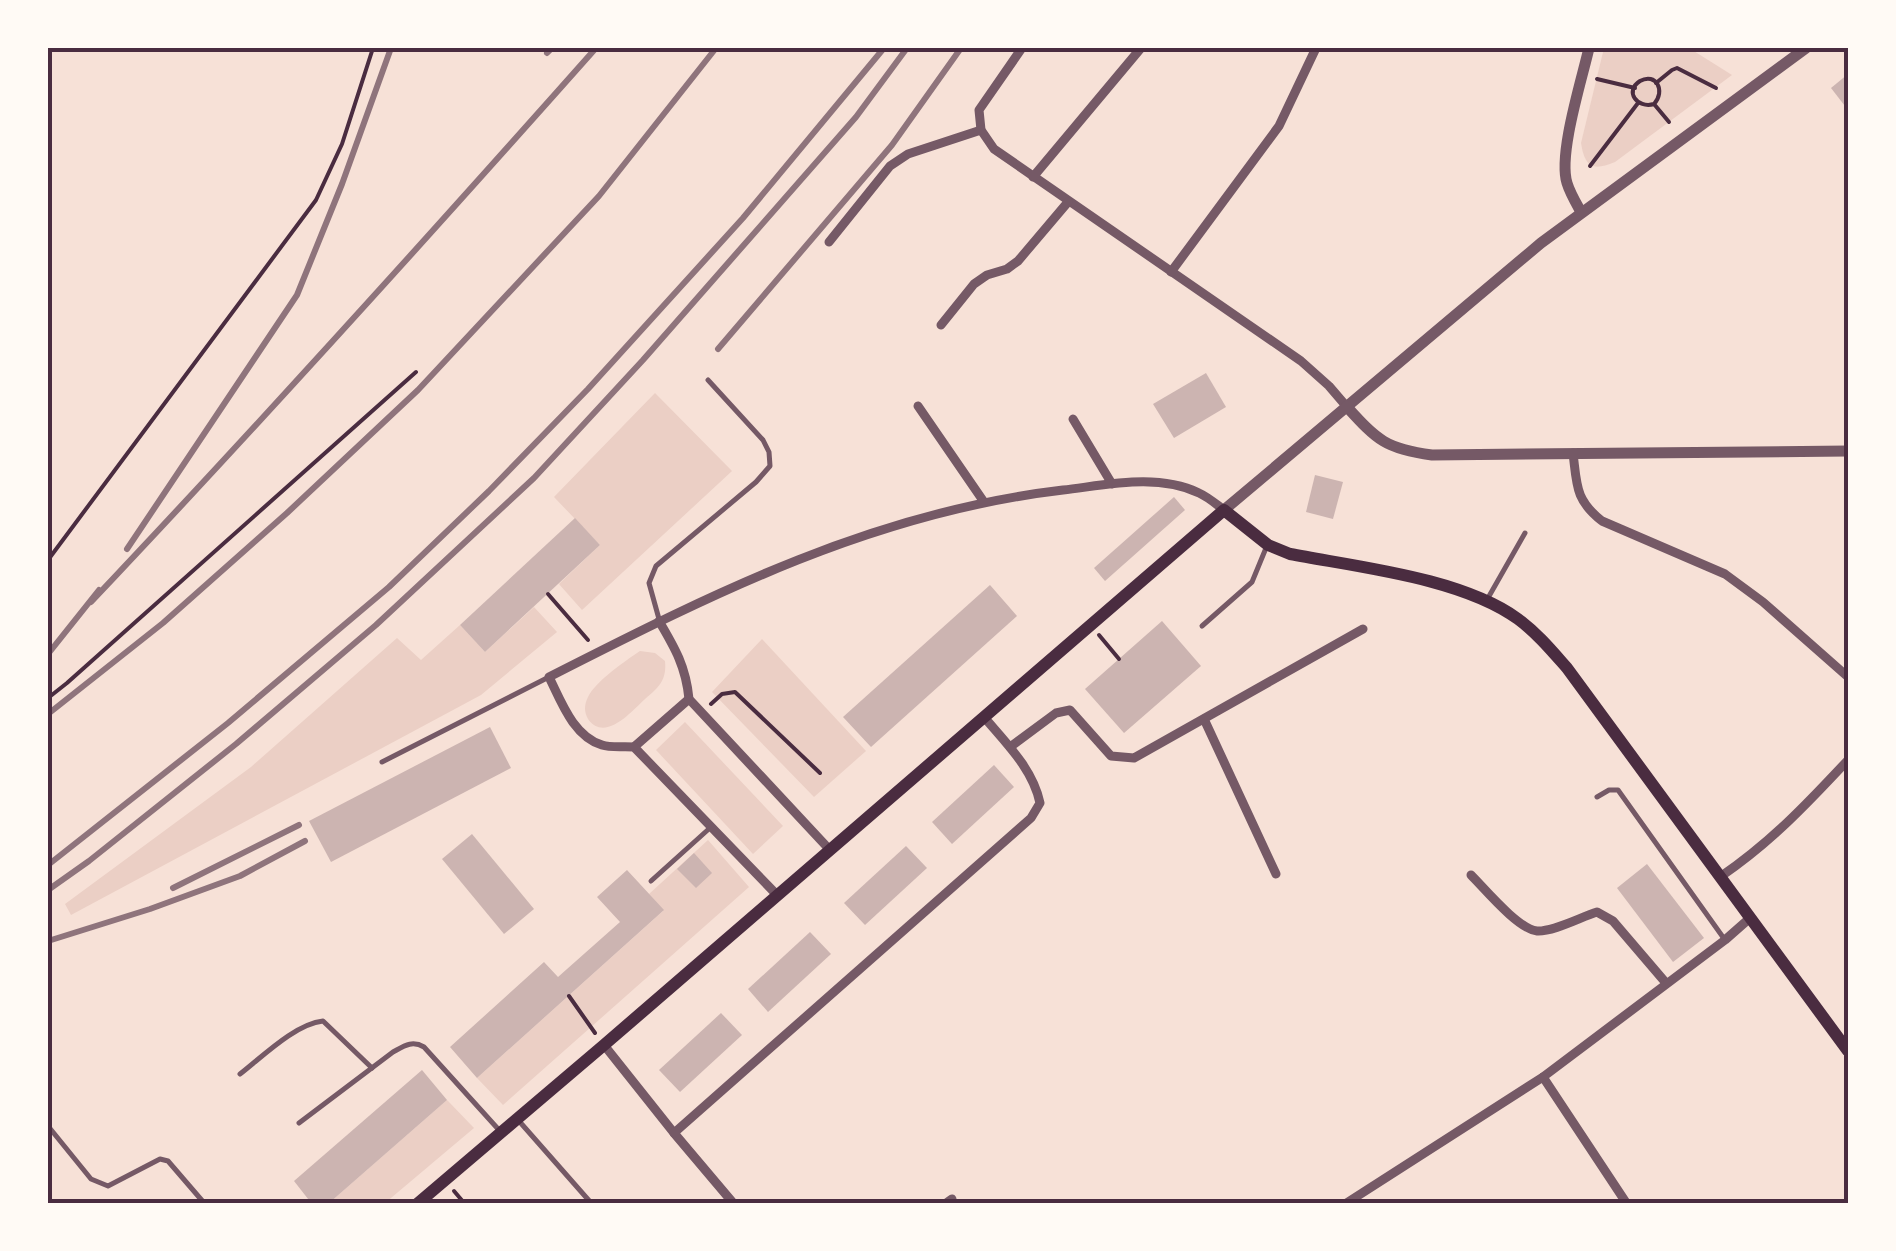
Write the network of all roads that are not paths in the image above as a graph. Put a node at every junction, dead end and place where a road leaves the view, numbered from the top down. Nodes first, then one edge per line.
1 (1022, 48) edge
2 (1141, 48) edge
3 (1316, 48) edge
4 (1590, 48) edge
5 (1806, 48) edge
6 (981, 130) junction
7 (1033, 177) junction
8 (1068, 202) junction
9 (1581, 212) junction
10 (829, 242) dead end
11 (1171, 272) junction
12 (941, 325) dead end
13 (708, 380) dead end
14 (918, 406) dead end
15 (1347, 407) junction
16 (1073, 419) dead end
17 (1848, 451) edge
18 (1573, 453) junction
19 (1112, 484) junction
20 (984, 502) junction
21 (1224, 510) junction
22 (1525, 533) dead end
23 (1268, 546) junction
24 (1486, 600) junction
25 (659, 621) junction
26 (1202, 626) dead end
27 (1363, 629) dead end
28 (549, 676) junction
29 (1848, 677) edge
30 (689, 699) junction
31 (984, 717) junction
32 (1204, 719) junction
33 (634, 747) junction
34 (1010, 747) junction
35 (1848, 760) edge
36 (382, 762) dead end
37 (1597, 798) dead end
38 (711, 827) junction
39 (830, 848) junction
40 (1276, 874) dead end
41 (1471, 876) dead end
42 (1720, 877) junction
43 (651, 881) dead end
44 (777, 895) junction
45 (1750, 918) junction
46 (1725, 940) junction
47 (1666, 983) junction
48 (604, 1045) junction
49 (1848, 1051) edge
50 (372, 1068) junction
51 (240, 1074) dead end
52 (1542, 1077) junction
53 (516, 1119) junction
54 (299, 1123) dead end
55 (48, 1126) edge
56 (501, 1132) junction
57 (674, 1134) junction
58 (205, 1204) edge
59 (417, 1204) edge
60 (592, 1204) edge
61 (734, 1204) edge
62 (1345, 1204) edge
63 (1627, 1204) edge

1 - 6 street
2 - 7 street
3 - 11 street
4 - 9 street
5 - 9 street
6 - 7 street
6 - 10 street
7 - 8 street
8 - 11 street
8 - 12 street
9 - 15 street
11 - 15 street
13 - 25 lane
14 - 20 street
15 - 18 street
15 - 21 street
16 - 19 street
17 - 18 street
18 - 29 street
19 - 20 street
19 - 21 street
20 - 25 street
21 - 23 main road
21 - 31 main road
22 - 24 lane
23 - 24 main road
23 - 26 lane
24 - 42 main road
25 - 28 street
25 - 30 street
27 - 32 street
28 - 33 street
28 - 36 lane
30 - 33 street
30 - 39 street
31 - 34 street
31 - 39 main road
32 - 34 street
32 - 40 street
33 - 38 street
34 - 57 street
35 - 42 street
37 - 46 lane
38 - 43 lane
38 - 44 street
39 - 44 main road
41 - 47 street
42 - 45 main road
44 - 48 main road
45 - 46 street
45 - 49 main road
46 - 47 street
47 - 52 street
48 - 53 main road
48 - 57 street
50 - 51 lane
50 - 54 lane
50 - 56 lane
52 - 62 street
52 - 63 street
53 - 56 main road
53 - 60 lane
55 - 58 lane
56 - 59 main road
57 - 61 street

